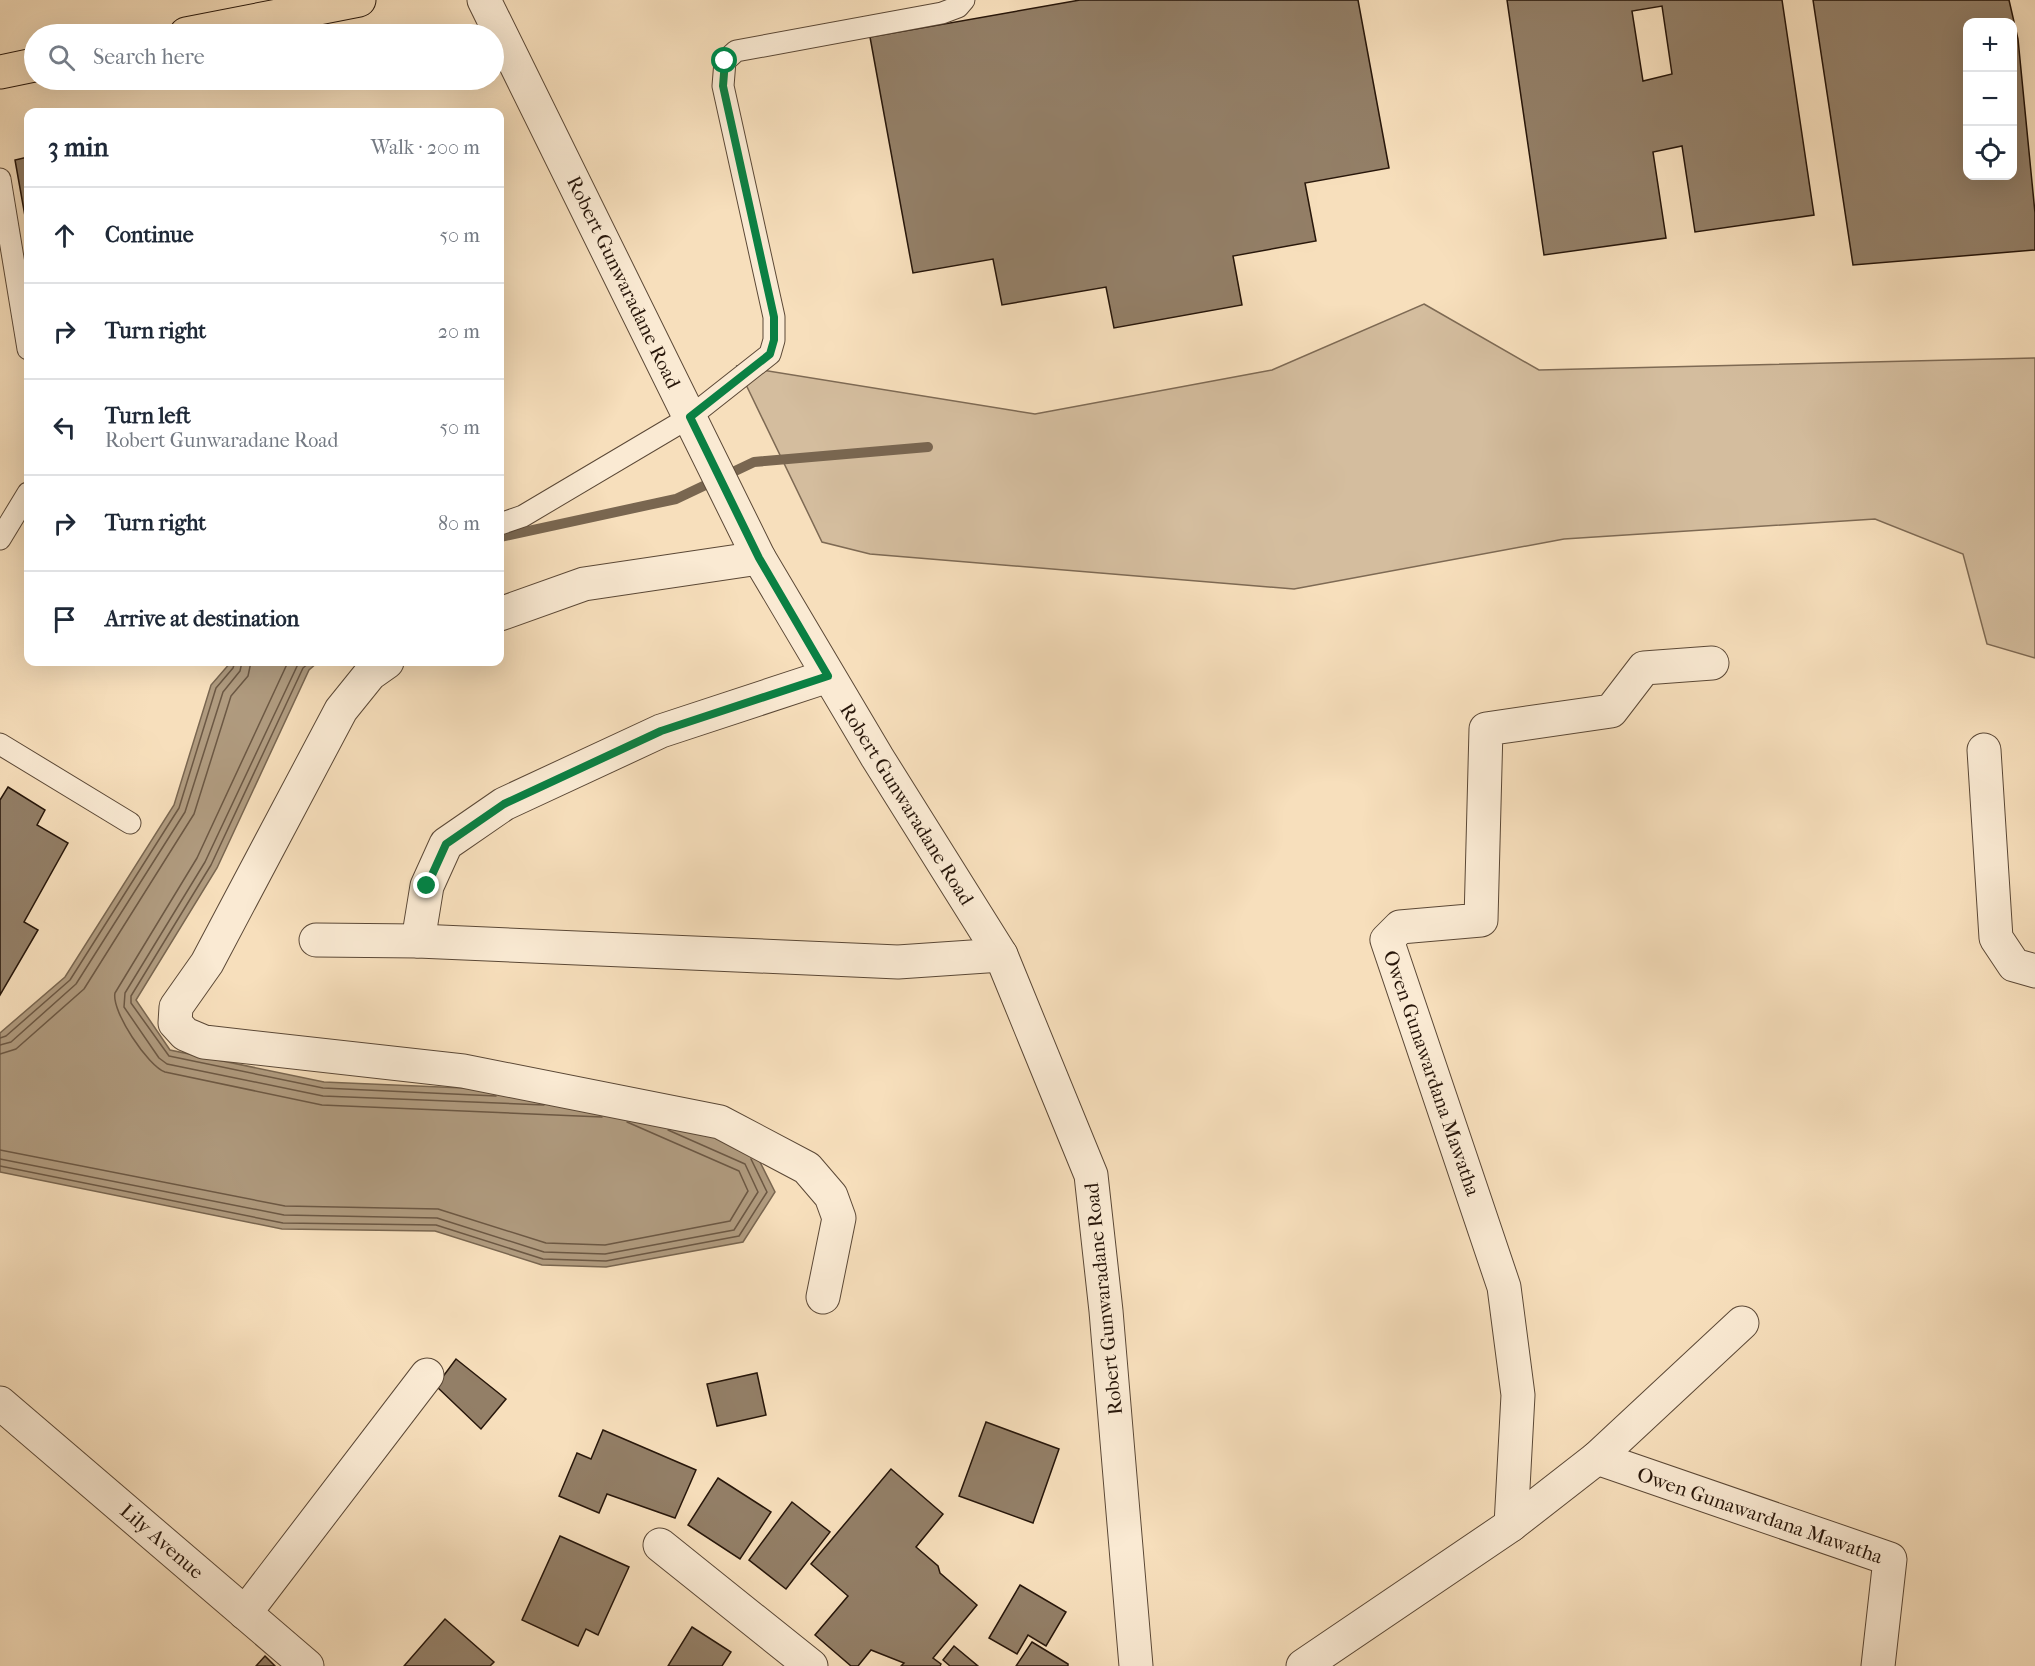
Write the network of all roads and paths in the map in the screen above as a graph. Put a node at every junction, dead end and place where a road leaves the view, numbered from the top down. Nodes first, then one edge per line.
1 (359, 0) edge
2 (484, 0) edge
3 (964, 0) edge
4 (237, 24) edge
5 (496, 24) edge
6 (504, 40) edge
7 (24, 67) edge
8 (0, 72) edge
9 (0, 179) edge
10 (24, 325) edge
11 (690, 417) junction
12 (24, 500) edge
13 (504, 523) edge
14 (0, 539) edge
15 (759, 558) junction
16 (504, 613) edge
17 (1712, 663) dead end
18 (381, 666) edge
19 (828, 676) junction
20 (0, 744) edge
21 (1984, 750) dead end
22 (130, 823) dead end
23 (316, 940) dead end
24 (418, 941) junction
25 (1001, 955) junction
26 (2035, 971) edge
27 (823, 1297) dead end
28 (1742, 1323) dead end
29 (427, 1375) dead end
30 (5, 1419) edge
31 (1597, 1458) junction
32 (1511, 1525) junction
33 (660, 1545) dead end
34 (245, 1613) junction
35 (307, 1666) edge
36 (811, 1666) edge
37 (1136, 1666) edge
38 (1303, 1666) edge
39 (1878, 1666) edge

1 - 4 main road
2 - 5 street, Robert Gunwaradane Road
3 - 11 lane
6 - 11 street, Robert Gunwaradane Road
7 - 8 main road
9 - 10 lane
11 - 13 lane
11 - 15 street, Robert Gunwaradane Road
12 - 14 lane
15 - 16 street
15 - 19 street, Robert Gunwaradane Road
17 - 32 street, Owen Gunawardana Mawatha
18 - 27 street
19 - 24 street
19 - 25 street, Robert Gunwaradane Road
20 - 22 lane
21 - 26 street
23 - 24 street
24 - 25 street
25 - 37 street, Robert Gunwaradane Road
28 - 31 street
29 - 34 street
30 - 34 street, Lily Avenue
31 - 32 street
31 - 39 street, Owen Gunawardana Mawatha
32 - 38 street
33 - 36 street
34 - 35 street, Lily Avenue

